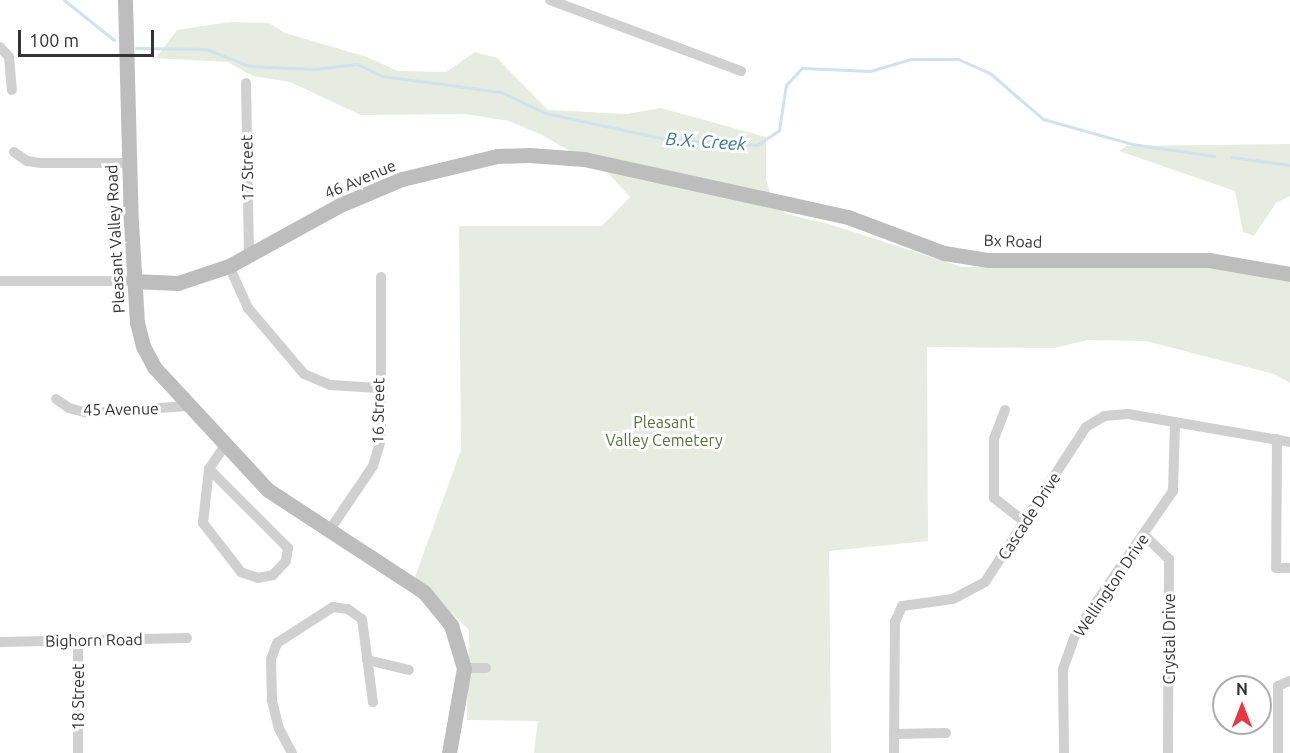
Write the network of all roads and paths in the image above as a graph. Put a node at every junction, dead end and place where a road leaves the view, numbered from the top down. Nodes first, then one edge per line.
1 (125, 0) edge
2 (550, 0) edge
3 (0, 47) edge
4 (741, 71) dead end
5 (246, 83) dead end
6 (12, 90) dead end
7 (14, 152) dead end
8 (129, 163) junction
9 (743, 194) joint
10 (249, 254) junction
11 (229, 266) junction
12 (1290, 274) edge
13 (381, 277) dead end
14 (0, 281) edge
15 (134, 281) junction
16 (378, 388) junction
17 (56, 399) dead end
18 (188, 406) junction
19 (1005, 410) dead end
20 (1175, 422) junction
21 (1277, 439) junction
22 (1290, 442) edge
23 (225, 445) junction
24 (209, 469) junction
25 (1025, 522) junction
26 (329, 531) junction
27 (1144, 535) junction
28 (1290, 568) edge
29 (187, 638) dead end
30 (0, 642) edge
31 (78, 642) junction
32 (367, 660) junction
33 (464, 668) junction
34 (486, 668) dead end
35 (409, 670) dead end
36 (1290, 681) edge
37 (373, 702) dead end
38 (946, 733) dead end
39 (894, 734) junction
40 (78, 753) edge
41 (292, 753) edge
42 (449, 753) edge
43 (894, 753) edge
44 (1064, 753) edge
45 (1168, 753) edge
46 (1278, 753) edge

1 - 8 street, Pleasant Valley Road
2 - 4 street
3 - 6 street
5 - 10 street, 17 Street
7 - 8 street
8 - 15 street, Pleasant Valley Road
9 - 10 street, 46 Avenue
9 - 12 street, Bx Road
10 - 11 street, 46 Avenue
11 - 15 street, 46 Avenue
11 - 16 street
13 - 16 street, 16 Street
14 - 15 street, 46 Avenue
15 - 18 street, Pleasant Valley Road
16 - 26 street, 16 Street
17 - 18 street, 45 Avenue
18 - 23 street, Pleasant Valley Road
19 - 25 street
20 - 21 street, Cascade Drive
20 - 25 street, Cascade Drive
20 - 27 street, Wellington Drive
21 - 22 street, Cascade Drive
21 - 28 street
23 - 24 street
23 - 26 street, Pleasant Valley Road
24 - 24 street
25 - 39 street, Cascade Drive
26 - 33 street, Pleasant Valley Road
27 - 44 street, Wellington Drive
27 - 45 street, Crystal Drive
29 - 31 street, Bighorn Road
30 - 31 street, Bighorn Road
31 - 40 street, 18 Street
32 - 35 street
32 - 37 street
32 - 41 street
33 - 34 street
33 - 42 street, Pleasant Valley Road
36 - 46 street
38 - 39 street
39 - 43 street, Cascade Drive

